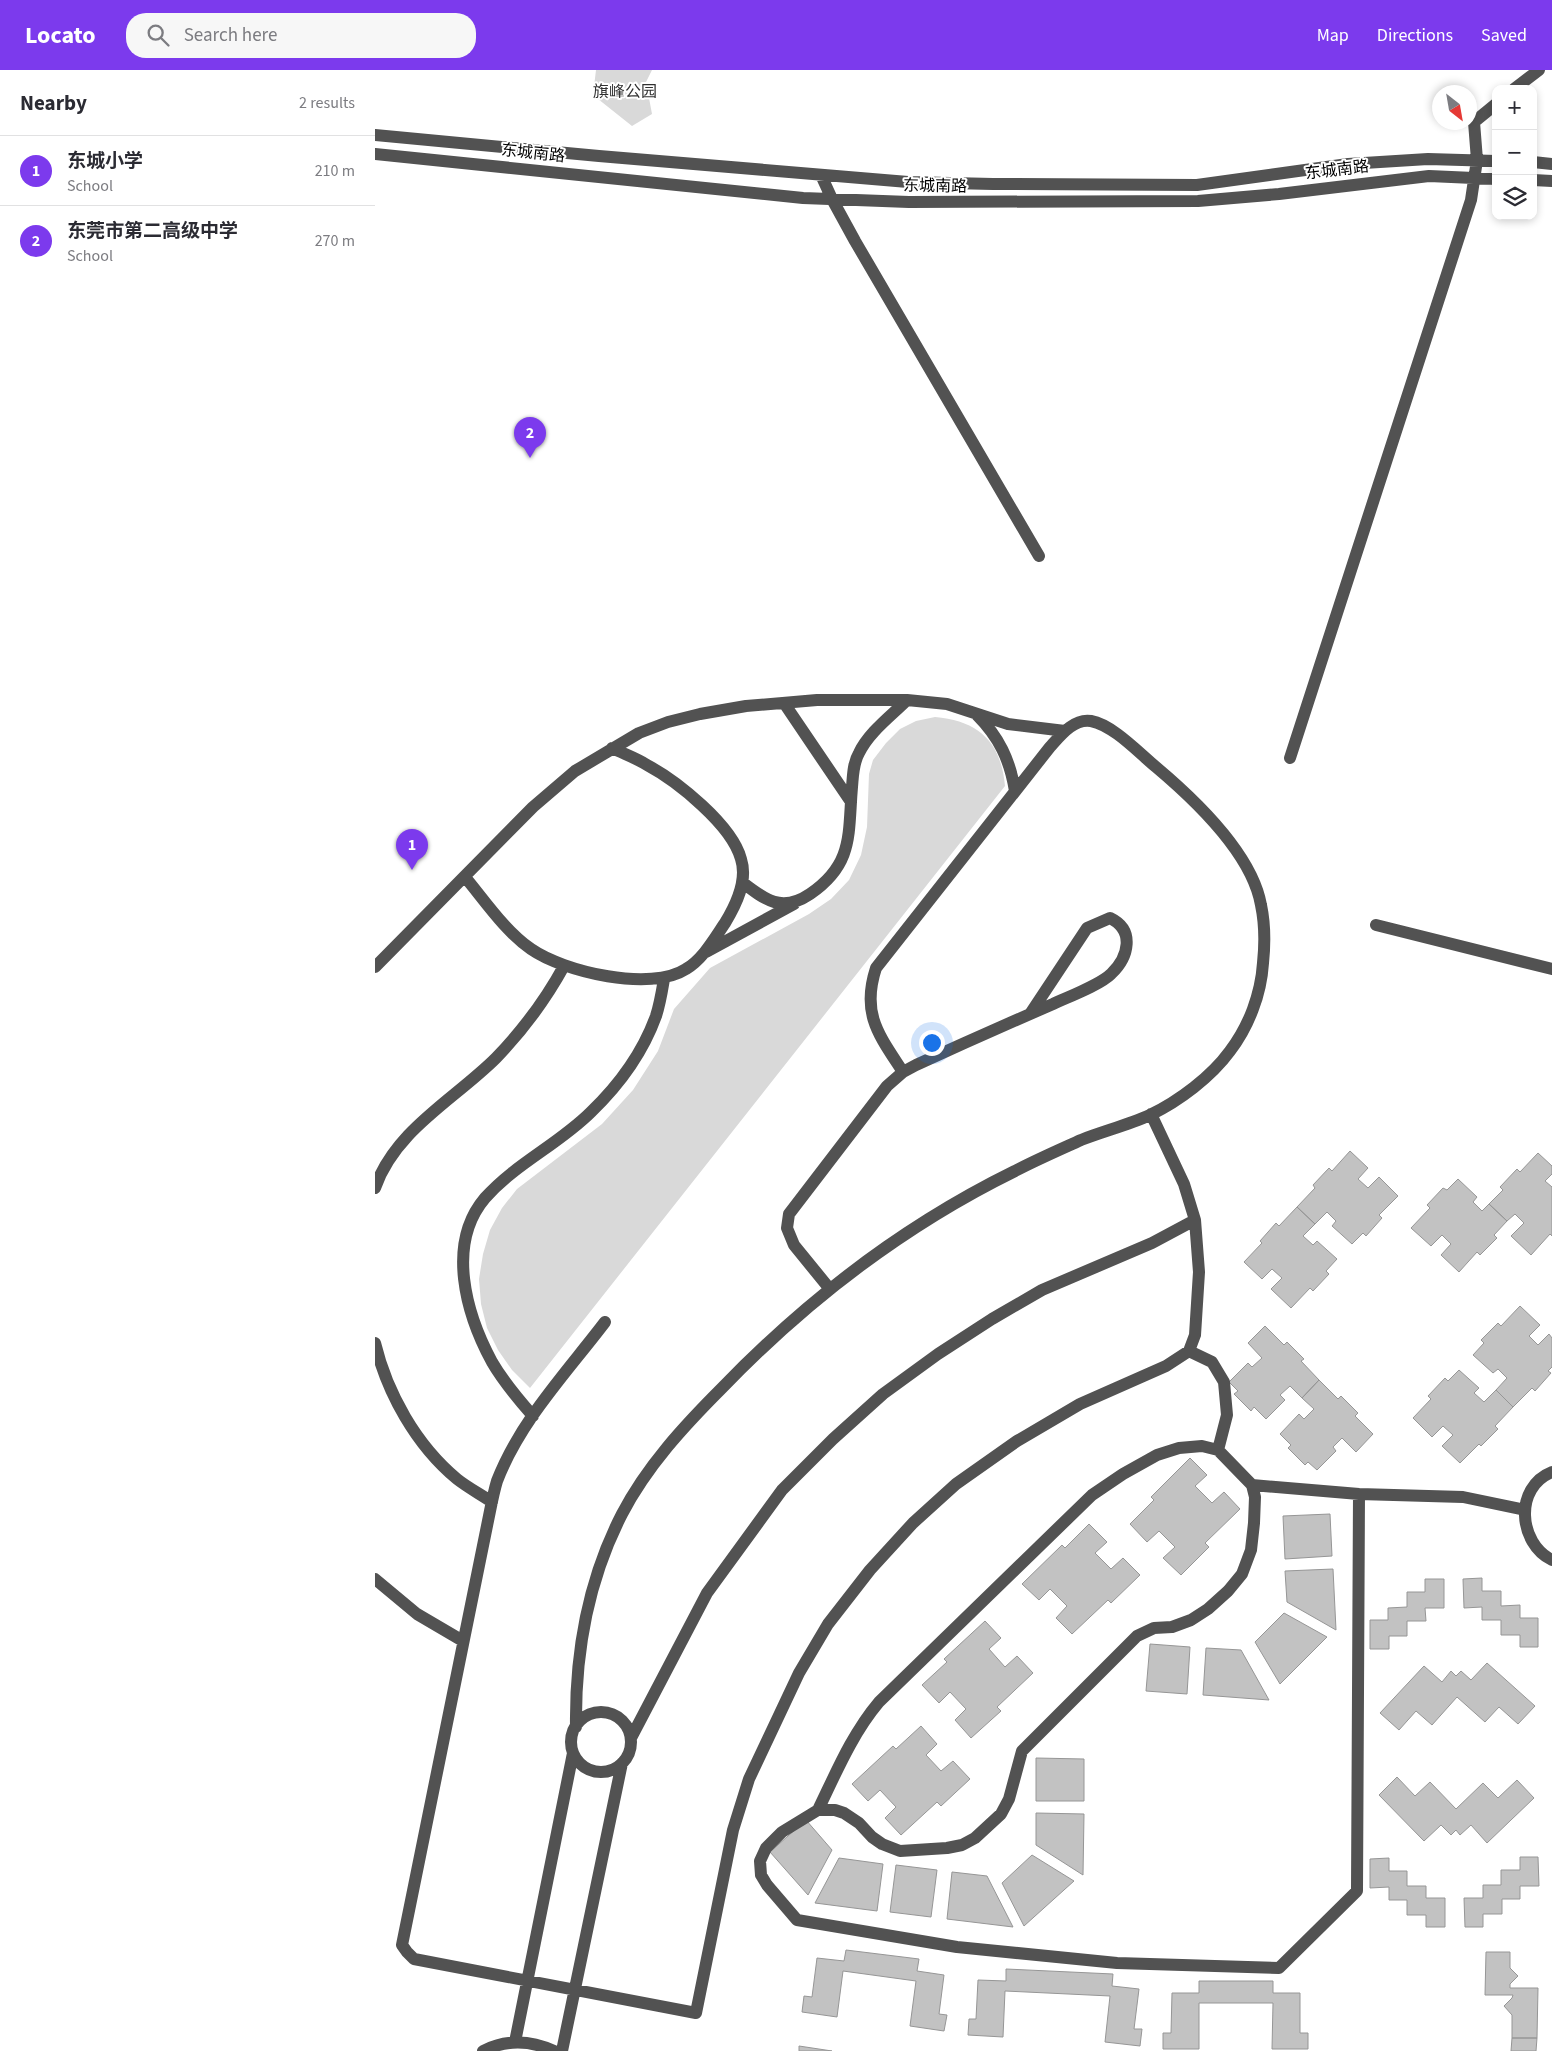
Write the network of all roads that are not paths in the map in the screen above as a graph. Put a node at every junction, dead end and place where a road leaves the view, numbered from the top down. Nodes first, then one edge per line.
1 (1539, 70) edge
2 (1520, 85) edge
3 (1492, 107) edge
4 (375, 135) edge
5 (375, 154) edge
6 (1477, 160) junction
7 (1492, 161) edge
8 (1537, 162) edge
9 (1552, 164) edge
10 (821, 175) junction
11 (1475, 178) junction
12 (1492, 178) edge
13 (1537, 180) edge
14 (1552, 181) edge
15 (832, 199) junction
16 (1039, 556) dead end
17 (907, 700) junction
18 (784, 703) junction
19 (975, 713) junction
20 (1065, 731) junction
21 (613, 748) junction
22 (1290, 758) dead end
23 (1015, 791) junction
24 (851, 802) junction
25 (465, 877) junction
26 (742, 882) junction
27 (802, 900) junction
28 (1376, 925) dead end
29 (702, 954) junction
30 (564, 966) junction
31 (375, 967) edge
32 (1552, 969) edge
33 (664, 979) junction
34 (1030, 1014) junction
35 (903, 1072) junction
36 (1151, 1114) junction
37 (375, 1188) edge
38 (1195, 1220) junction
39 (829, 1288) junction
40 (605, 1322) dead end
41 (375, 1343) edge
42 (1189, 1351) junction
43 (533, 1416) junction
44 (1218, 1450) junction
45 (1552, 1472) edge
46 (1253, 1486) junction
47 (1359, 1494) junction
48 (492, 1502) junction
49 (1525, 1510) junction
50 (1552, 1560) edge
51 (375, 1580) edge
52 (463, 1641) junction
53 (575, 1727) junction
54 (631, 1738) junction
55 (573, 1753) junction
56 (622, 1763) junction
57 (818, 1810) junction
58 (527, 1980) junction
59 (575, 1990) junction
60 (515, 2042) junction
61 (483, 2051) edge
62 (555, 2051) edge
63 (563, 2051) edge

1 - 2 street
3 - 6 street
4 - 10 street, 东城南路
5 - 15 street, 东城南路
6 - 7 street, 东城南路
6 - 10 street, 东城南路
6 - 11 street
8 - 9 street
10 - 15 street
11 - 12 street, 东城南路
11 - 15 street, 东城南路
11 - 22 street
13 - 14 street
15 - 16 street
17 - 18 street
17 - 19 street
17 - 24 street
18 - 21 street
18 - 24 street
19 - 20 street
19 - 23 street
20 - 23 street
20 - 36 street
21 - 25 street
21 - 26 street
23 - 35 street
24 - 27 street
25 - 30 street
25 - 31 street
26 - 27 street
26 - 29 street
27 - 29 street
28 - 32 street
29 - 33 street
30 - 33 street
30 - 37 street
33 - 43 street
34 - 34 street
34 - 35 street
35 - 39 street
36 - 38 street
36 - 39 street
38 - 42 street
38 - 54 street
39 - 53 street
40 - 43 street
41 - 48 street
42 - 44 street
42 - 59 street
43 - 48 street
44 - 46 street
44 - 57 street
45 - 49 street
46 - 47 street
46 - 57 street
47 - 49 street
47 - 57 street
48 - 52 street
49 - 50 street
51 - 52 street
52 - 58 street
53 - 54 street
53 - 55 street
54 - 56 street
55 - 56 street
55 - 58 street
56 - 59 street
58 - 59 street
58 - 60 street
59 - 63 street
60 - 61 street
60 - 62 street

